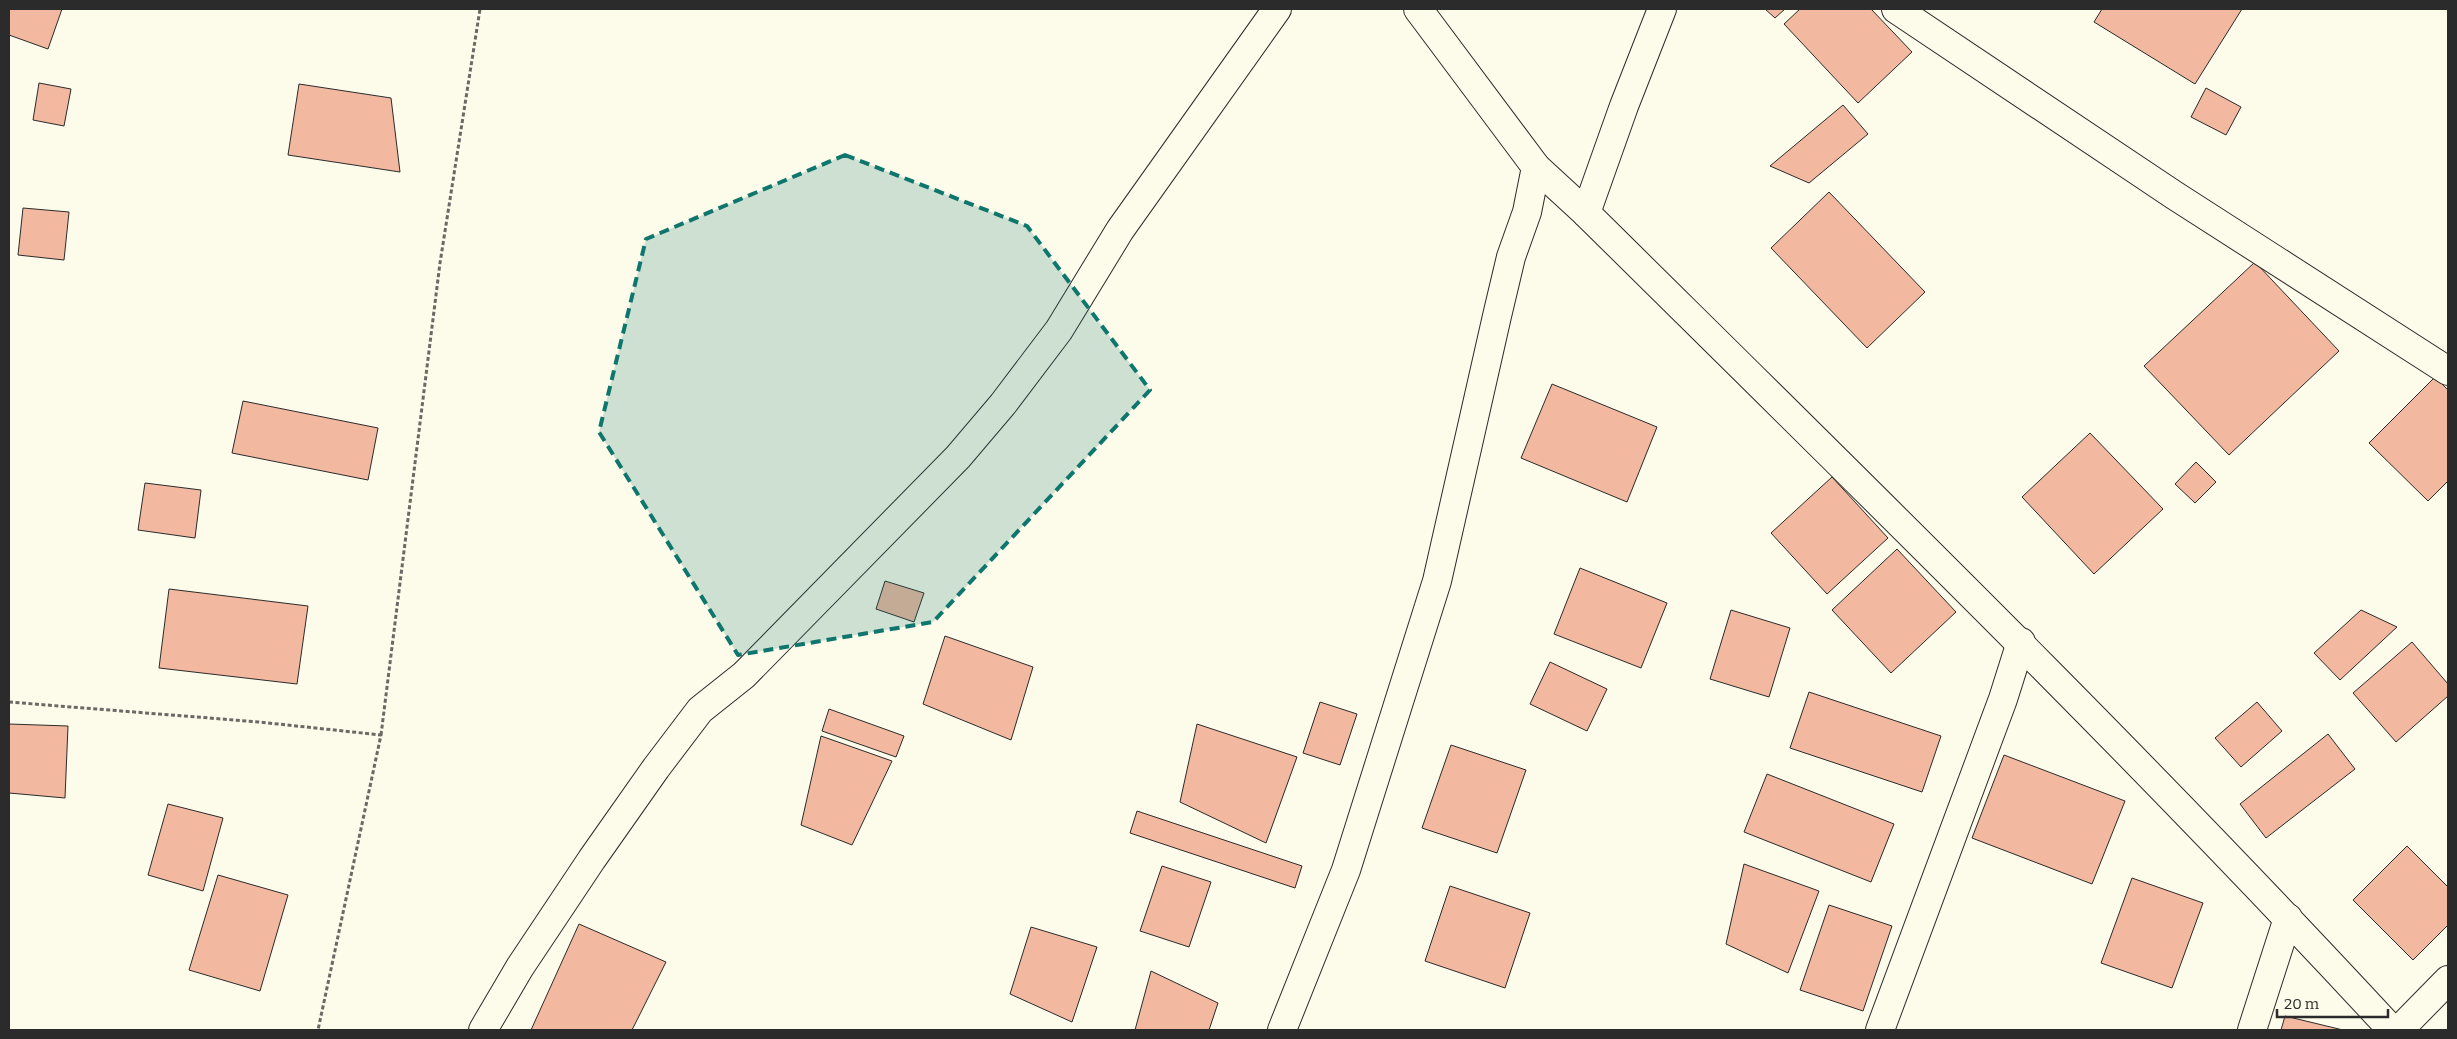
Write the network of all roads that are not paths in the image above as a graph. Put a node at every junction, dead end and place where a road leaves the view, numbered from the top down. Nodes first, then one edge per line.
1 (1277, 9) edge
2 (1418, 9) edge
3 (1662, 9) edge
4 (1896, 9) edge
5 (1536, 167) junction
6 (1586, 213) junction
7 (2448, 371) edge
8 (2021, 642) junction
9 (2288, 918) junction
10 (2448, 980) edge
11 (483, 1030) edge
12 (1282, 1030) edge
13 (1880, 1030) edge
14 (2252, 1030) edge
15 (2392, 1030) edge
16 (2399, 1030) edge

1 - 11 street
2 - 5 street
3 - 6 street
4 - 7 street
5 - 6 street
5 - 12 street
6 - 8 street
8 - 9 street
8 - 13 street
9 - 14 street
9 - 15 street
10 - 16 street

